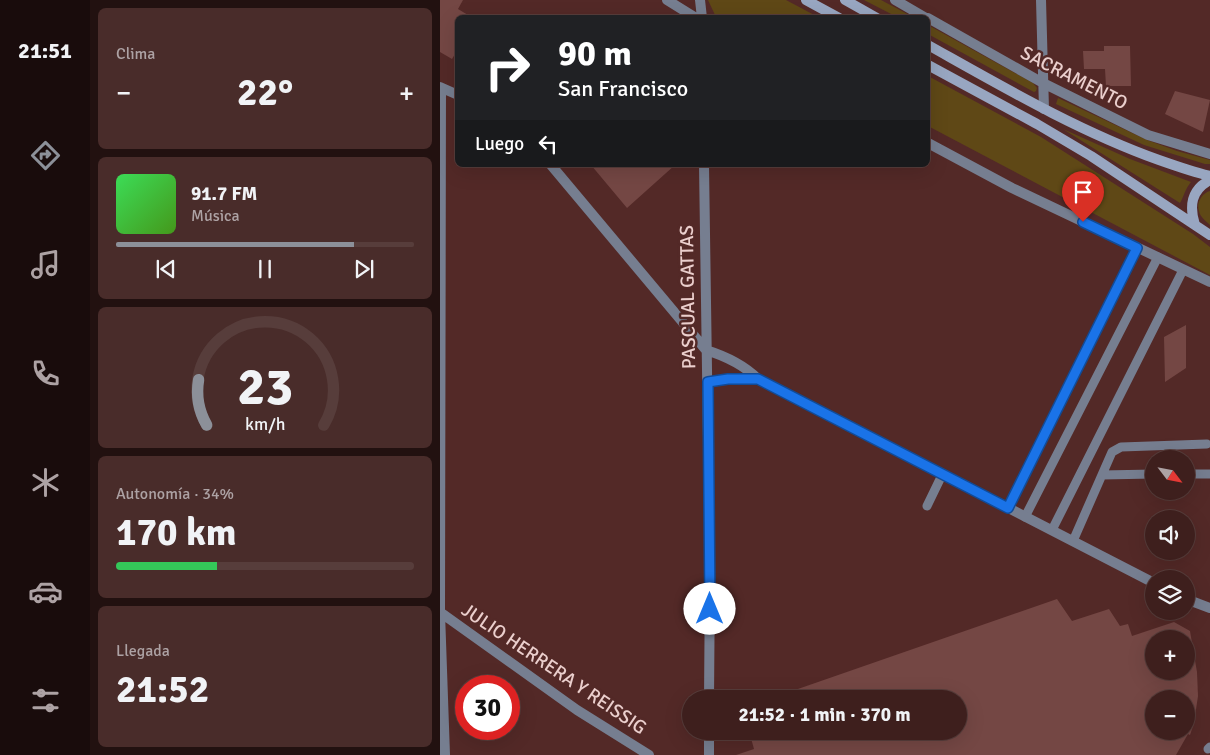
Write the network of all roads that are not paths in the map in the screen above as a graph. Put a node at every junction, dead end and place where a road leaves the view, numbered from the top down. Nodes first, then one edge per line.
1 (667, 0) edge
2 (700, 0) edge
3 (806, 0) edge
4 (845, 0) edge
5 (895, 0) edge
6 (1041, 0) edge
7 (691, 15) edge
8 (702, 15) edge
9 (834, 15) edge
10 (872, 15) edge
11 (922, 15) edge
12 (930, 20) edge
13 (930, 46) edge
14 (930, 66) edge
15 (1044, 83) junction
16 (441, 88) edge
17 (455, 94) edge
18 (1044, 109) junction
19 (930, 143) edge
20 (1210, 154) edge
21 (554, 167) edge
22 (704, 167) edge
23 (1210, 176) edge
24 (1210, 180) edge
25 (1195, 225) junction
26 (1210, 235) edge
27 (1137, 248) junction
28 (1158, 258) junction
29 (1183, 270) junction
30 (1210, 282) edge
31 (706, 350) junction
32 (758, 379) junction
33 (708, 382) junction
34 (1207, 444) dead end
35 (942, 474) junction
36 (1102, 474) junction
37 (1145, 474) edge
38 (1195, 474) edge
39 (1209, 474) edge
40 (927, 506) dead end
41 (1008, 508) junction
42 (1025, 517) junction
43 (1052, 530) junction
44 (1073, 541) junction
45 (1145, 578) edge
46 (1195, 603) edge
47 (1210, 608) edge
48 (440, 612) edge
49 (709, 690) edge
50 (709, 740) edge
51 (445, 755) edge
52 (649, 755) edge
53 (709, 755) edge

1 - 7 street
2 - 8 street
3 - 9 main road
4 - 10 main road
5 - 11 street, SACRAMENTO
6 - 15 street
12 - 15 street, SACRAMENTO
13 - 18 main road
14 - 25 main road
15 - 18 street
15 - 20 street, SACRAMENTO
16 - 17 street
16 - 48 street
18 - 23 main road
19 - 27 street
21 - 31 street
22 - 31 street, PASCUAL GATTAS
24 - 25 main road
25 - 26 main road
27 - 28 street
27 - 41 lane
28 - 29 street
28 - 42 lane
29 - 30 street
29 - 43 lane
31 - 32 street
31 - 33 street, PASCUAL GATTAS
32 - 33 street
32 - 35 street
33 - 49 street, PASCUAL GATTAS
34 - 36 lane
35 - 40 lane
35 - 41 street
36 - 37 lane
36 - 44 lane
38 - 39 lane
41 - 42 street
42 - 43 street
43 - 44 street
44 - 45 street
46 - 47 street
48 - 51 street
48 - 52 street, JULIO HERRERA Y REISSIG
50 - 53 street

